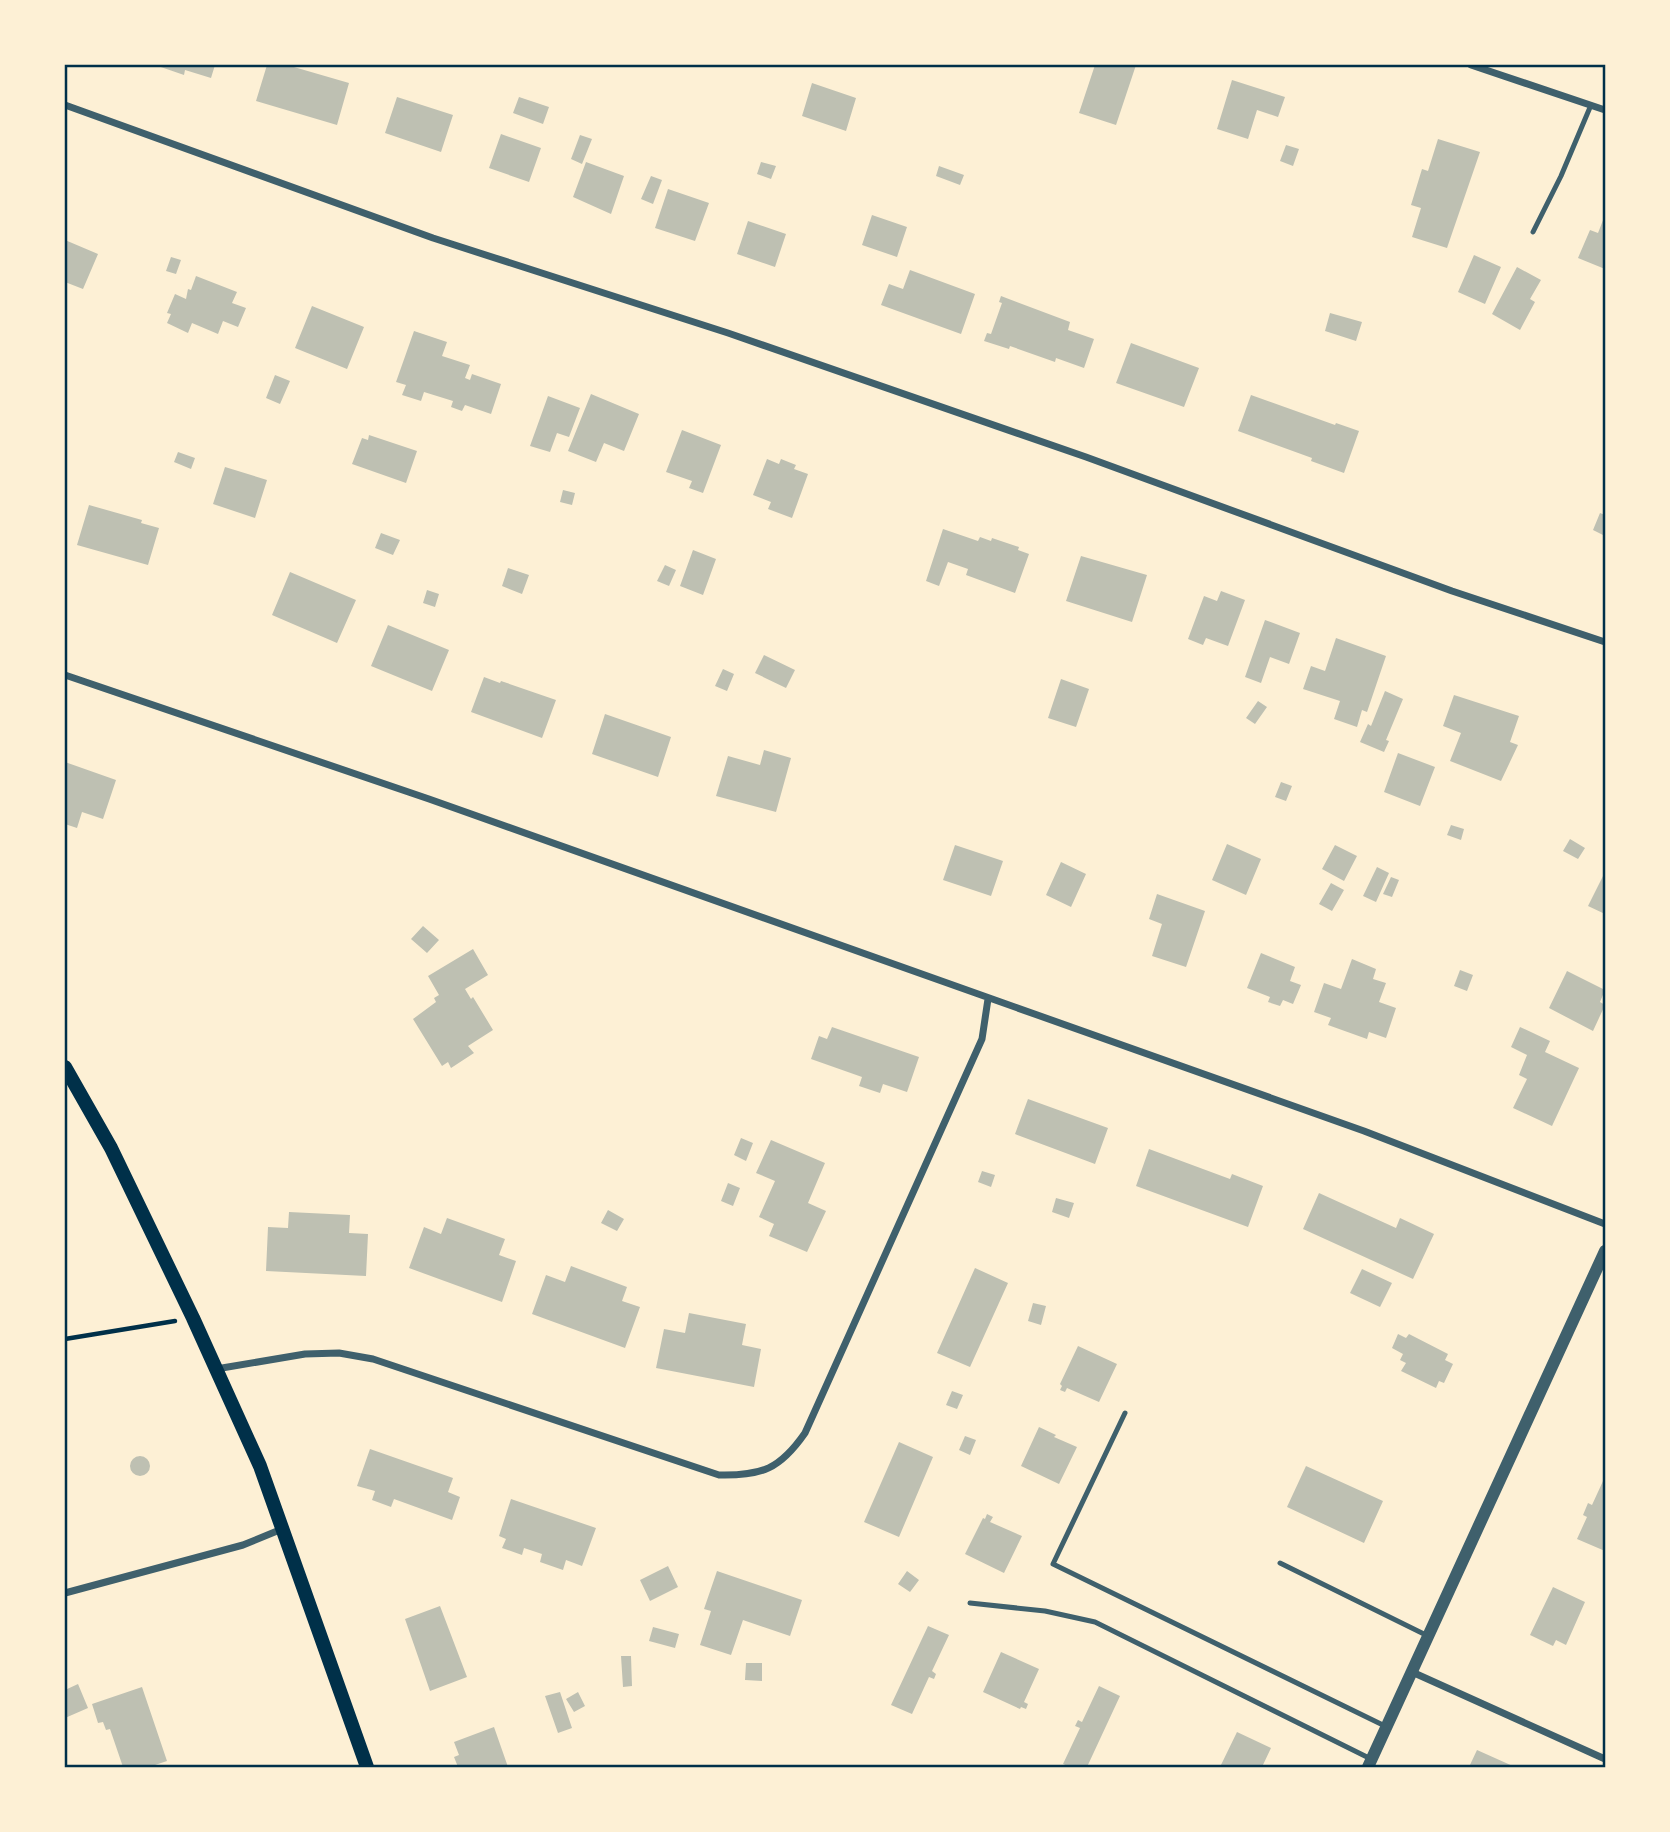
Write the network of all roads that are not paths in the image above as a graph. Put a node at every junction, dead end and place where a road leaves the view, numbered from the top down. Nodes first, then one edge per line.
1 (1471, 65) edge
2 (65, 105) edge
3 (1591, 105) junction
4 (1605, 110) edge
5 (1533, 232) dead end
6 (1605, 642) edge
7 (65, 675) edge
8 (988, 999) junction
9 (65, 1067) edge
10 (1605, 1224) edge
11 (1605, 1251) edge
12 (216, 1369) junction
13 (1125, 1413) dead end
14 (282, 1529) junction
15 (1280, 1563) dead end
16 (65, 1593) edge
17 (970, 1604) dead end
18 (1428, 1636) junction
19 (1412, 1671) junction
20 (1387, 1727) junction
21 (1605, 1759) edge
22 (1370, 1763) edge
23 (367, 1767) edge

1 - 3 street
2 - 6 street
3 - 4 street
3 - 5 lane
7 - 8 street
8 - 10 street
8 - 12 street
9 - 12 main road
11 - 18 street
12 - 14 main road
13 - 20 lane
14 - 16 street
14 - 23 main road
15 - 18 lane
17 - 22 lane
18 - 19 street
19 - 20 street
19 - 21 street
20 - 22 street

